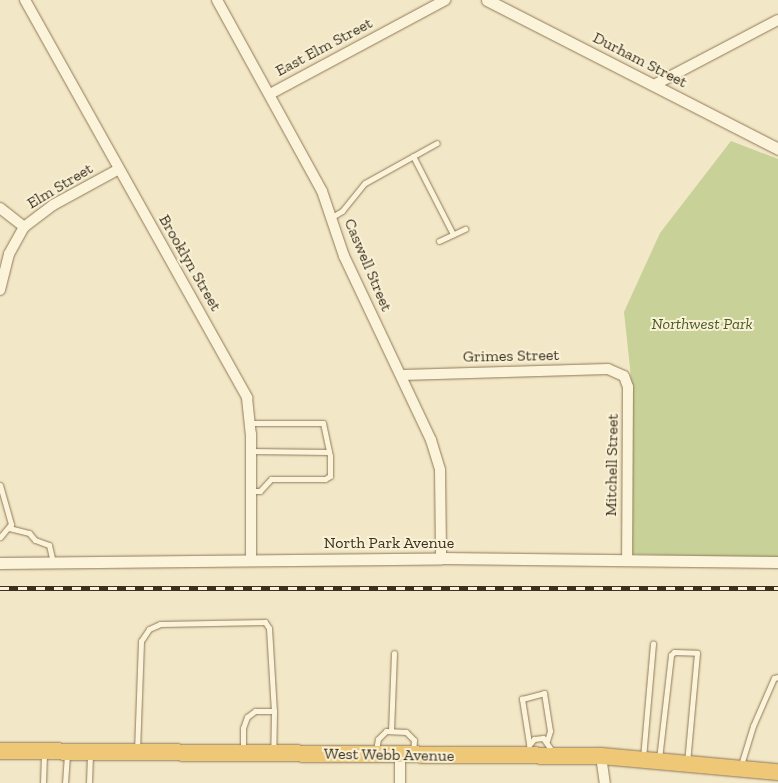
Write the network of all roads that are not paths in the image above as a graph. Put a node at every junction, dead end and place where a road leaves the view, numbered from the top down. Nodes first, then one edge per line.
1 (26, 0) edge
2 (217, 0) edge
3 (445, 0) edge
4 (487, 0) edge
5 (778, 20) edge
6 (654, 85) junction
7 (270, 94) junction
8 (437, 143) dead end
9 (778, 149) edge
10 (413, 156) junction
11 (119, 169) junction
12 (0, 208) edge
13 (332, 217) junction
14 (24, 227) junction
15 (465, 229) dead end
16 (453, 234) junction
17 (439, 241) dead end
18 (0, 290) edge
19 (620, 373) joint
20 (402, 375) junction
21 (251, 423) junction
22 (251, 451) junction
23 (329, 452) junction
24 (0, 485) edge
25 (251, 491) junction
26 (9, 528) junction
27 (0, 537) edge
28 (441, 558) junction
29 (627, 560) junction
30 (251, 561) junction
31 (778, 562) edge
32 (0, 563) edge
33 (53, 563) junction
34 (653, 643) dead end
35 (394, 653) dead end
36 (778, 677) edge
37 (274, 711) junction
38 (391, 731) junction
39 (547, 741) junction
40 (529, 749) junction
41 (0, 751) edge
42 (44, 751) junction
43 (67, 752) junction
44 (90, 752) junction
45 (137, 752) junction
46 (243, 753) junction
47 (273, 754) junction
48 (376, 754) junction
49 (407, 755) junction
50 (555, 756) junction
51 (601, 756) junction
52 (651, 761) junction
53 (686, 765) junction
54 (739, 770) junction
55 (778, 772) edge
56 (43, 783) edge
57 (65, 783) edge
58 (89, 783) edge
59 (400, 783) edge
60 (605, 783) edge

1 - 11 street, Brooklyn Street
2 - 7 street, Caswell Street
3 - 7 street, East Elm Street
4 - 6 street, Durham Street
5 - 6 street
6 - 9 street, Durham Street
7 - 13 street, Caswell Street
8 - 10 lane
10 - 13 lane
10 - 16 lane
11 - 14 street, Elm Street
11 - 21 street, Brooklyn Street
12 - 14 street
13 - 20 street, Caswell Street
14 - 18 street, Elm Street
15 - 16 lane
16 - 17 lane
19 - 20 street, Grimes Street
19 - 29 street, Mitchell Street
20 - 28 street, Caswell Street
21 - 22 street, Brooklyn Street
21 - 23 lane
22 - 23 lane
22 - 25 street, Brooklyn Street
23 - 25 lane
24 - 26 lane
25 - 30 street, Brooklyn Street
26 - 27 lane
26 - 33 lane
28 - 29 street, North Park Avenue
28 - 30 street, North Park Avenue
29 - 31 street, North Park Avenue
30 - 33 street, North Park Avenue
32 - 33 street, North Park Avenue
34 - 52 lane
35 - 38 lane
36 - 54 lane
37 - 45 lane
37 - 46 lane
37 - 47 lane
38 - 48 lane
38 - 49 lane
39 - 40 lane
39 - 40 lane
39 - 50 lane
40 - 49 highway, West Webb Avenue
40 - 50 highway, West Webb Avenue
41 - 42 highway, West Webb Avenue
42 - 43 highway, West Webb Avenue
42 - 56 lane
43 - 44 highway, West Webb Avenue
43 - 57 lane
44 - 45 highway, West Webb Avenue
44 - 58 lane
45 - 46 highway, West Webb Avenue
46 - 47 highway, West Webb Avenue
47 - 48 highway, West Webb Avenue
48 - 49 highway, West Webb Avenue
49 - 59 street
50 - 51 highway, West Webb Avenue
51 - 52 highway, West Webb Avenue
51 - 60 street
52 - 53 highway, West Webb Avenue
52 - 53 lane
53 - 54 highway, West Webb Avenue
54 - 55 highway, West Webb Avenue

